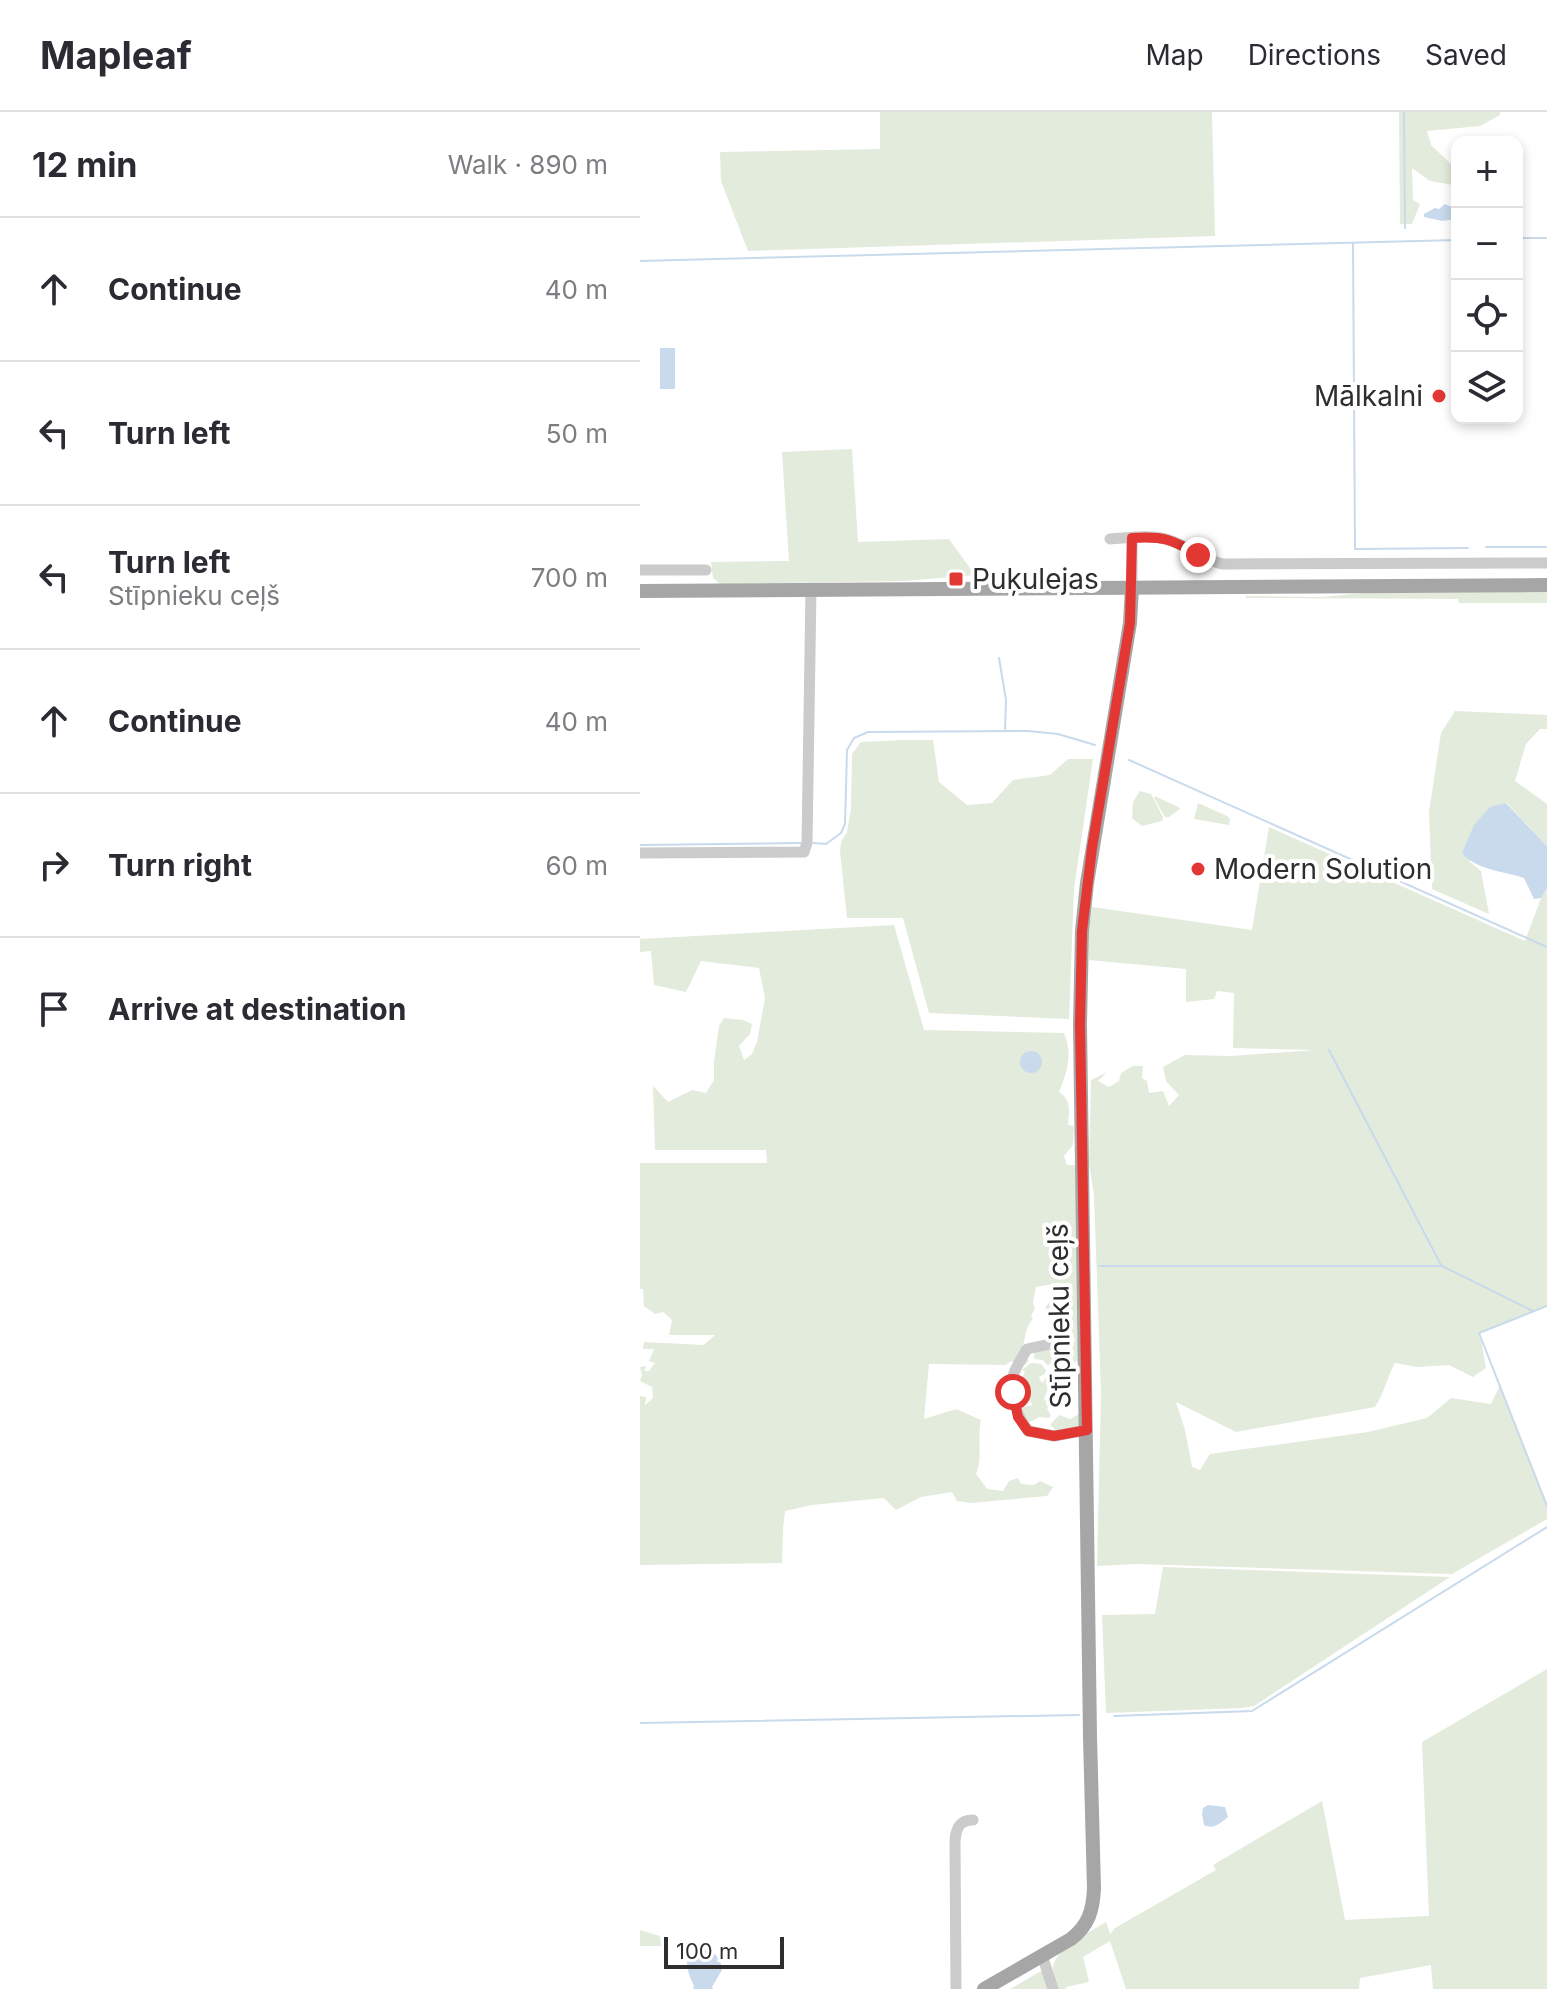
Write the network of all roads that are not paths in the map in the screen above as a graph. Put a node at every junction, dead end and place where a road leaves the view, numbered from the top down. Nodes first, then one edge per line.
1 (1132, 538) junction
2 (1110, 539) dead end
3 (1547, 563) edge
4 (640, 570) edge
5 (706, 570) dead end
6 (1547, 585) edge
7 (1132, 587) junction
8 (811, 589) junction
9 (640, 591) edge
10 (640, 853) edge
11 (1050, 1344) dead end
12 (1087, 1430) junction
13 (973, 1820) dead end
14 (1042, 1955) junction
15 (956, 1989) edge
16 (984, 1989) edge
17 (1053, 1989) edge

1 - 2 street
1 - 3 street
1 - 7 street
4 - 5 street
6 - 7 main road
7 - 8 main road
7 - 12 main road, Stīpnieku ceļš
8 - 9 main road
8 - 10 street
11 - 12 street
12 - 14 main road, Stīpnieku ceļš
13 - 15 street
14 - 16 main road, Stīpnieku ceļš
14 - 17 street

